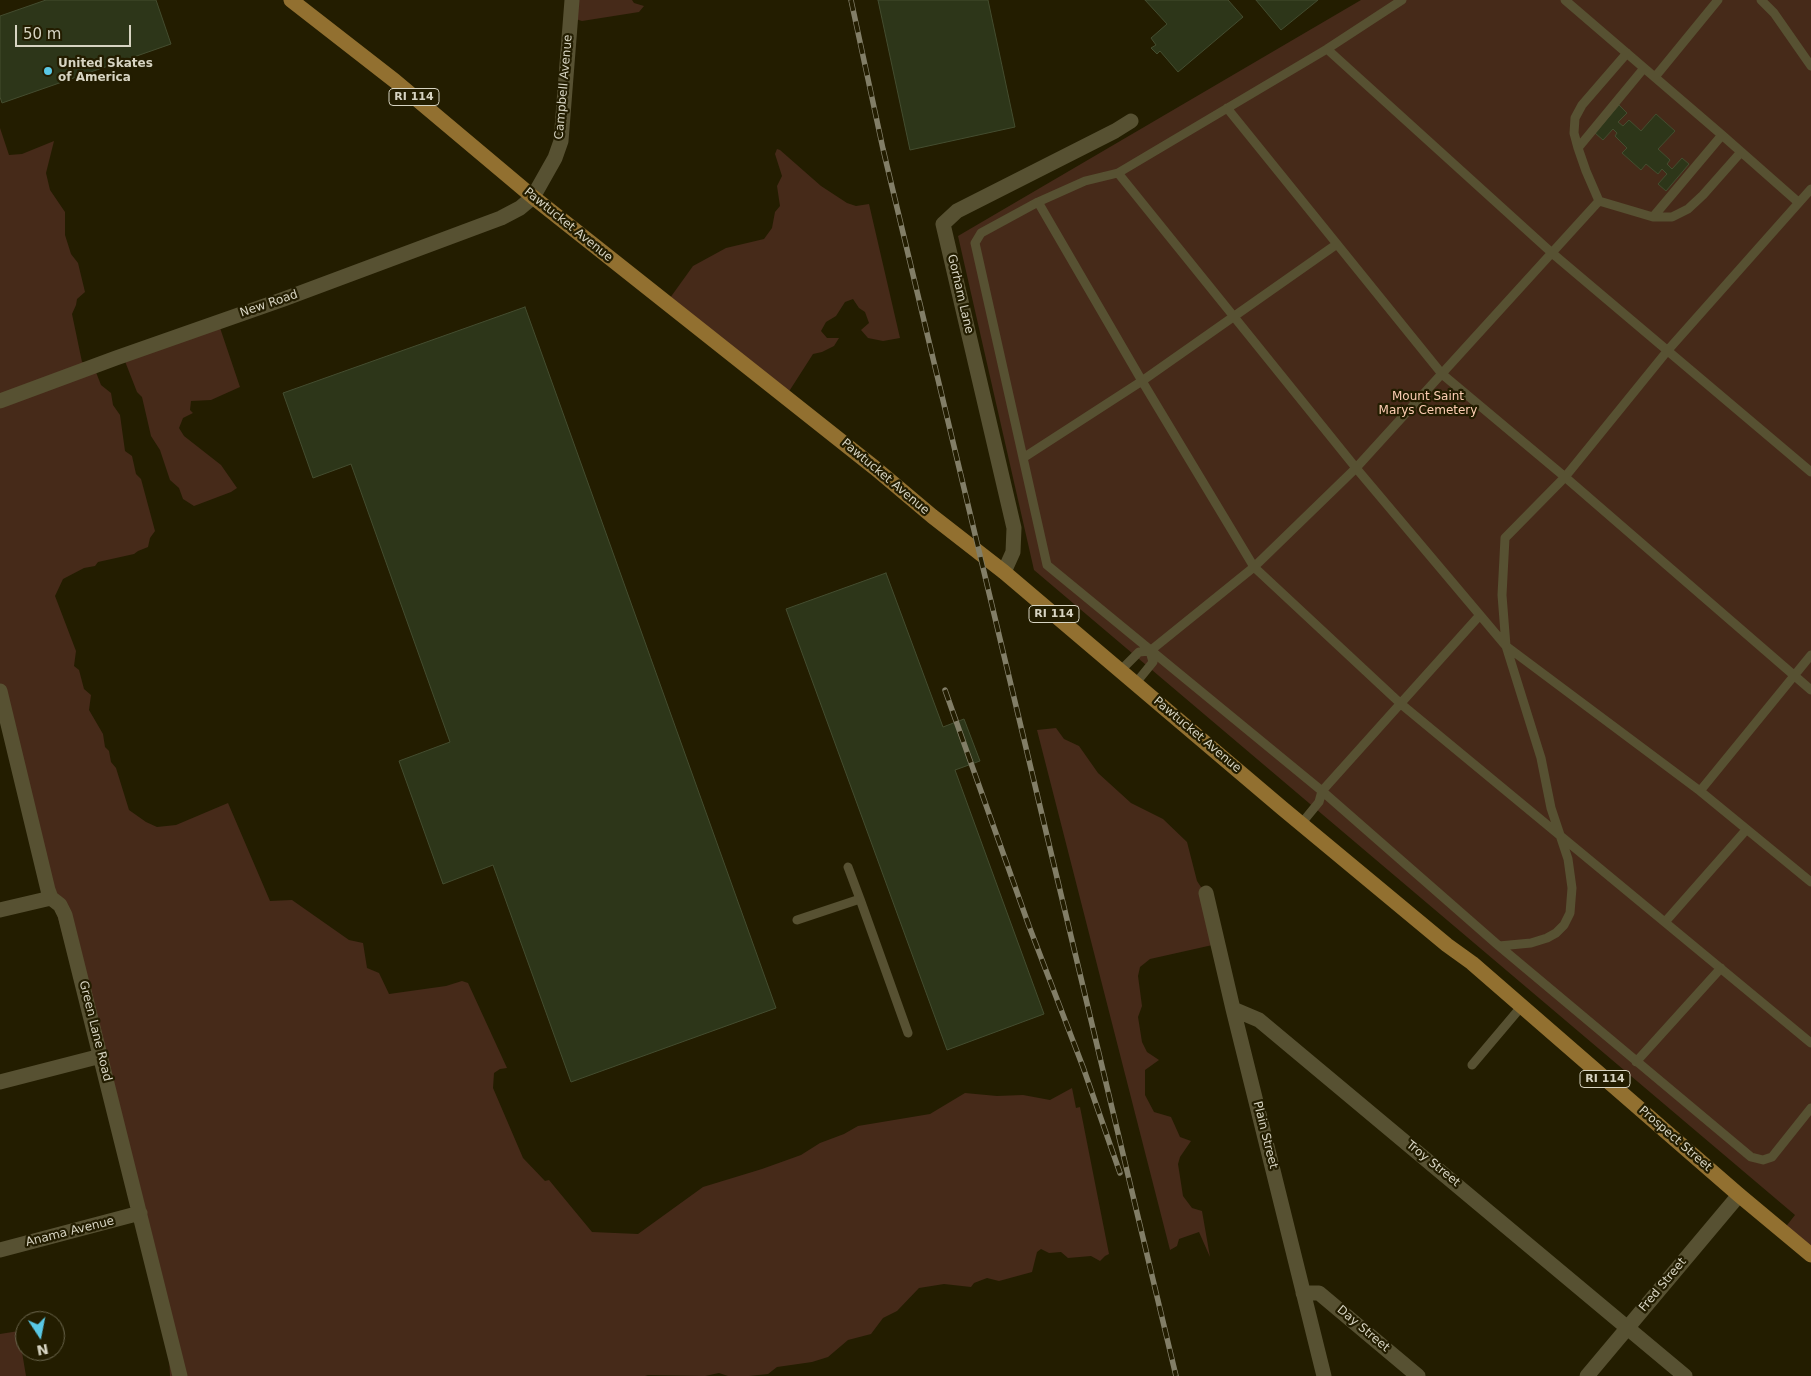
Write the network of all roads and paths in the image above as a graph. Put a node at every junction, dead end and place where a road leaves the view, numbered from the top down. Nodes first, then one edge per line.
1 (291, 0) edge
2 (572, 0) edge
3 (1402, 0) edge
4 (1565, 0) edge
5 (1718, 0) edge
6 (1760, 0) edge
7 (1326, 49) junction
8 (1627, 53) junction
9 (1811, 66) edge
10 (1644, 68) junction
11 (1655, 77) junction
12 (1227, 108) junction
13 (1130, 121) dead end
14 (1722, 135) junction
15 (1578, 148) junction
16 (1741, 152) junction
17 (1118, 173) junction
18 (1811, 189) edge
19 (533, 197) junction
20 (1599, 201) junction
21 (1038, 202) junction
22 (1798, 202) junction
23 (1652, 217) junction
24 (1337, 244) junction
25 (1552, 253) junction
26 (1234, 318) junction
27 (1668, 350) junction
28 (1442, 374) junction
29 (1142, 381) junction
30 (0, 401) edge
31 (1023, 458) junction
32 (1356, 468) junction
33 (1811, 472) edge
34 (1565, 477) junction
35 (1254, 567) junction
36 (1004, 572) junction
37 (1480, 615) junction
38 (1506, 646) junction
39 (1150, 651) junction
40 (1811, 655) edge
41 (1121, 670) junction
42 (1795, 675) junction
43 (1135, 684) junction
44 (1811, 690) edge
45 (0, 691) edge
46 (1401, 704) junction
47 (1322, 791) junction
48 (1700, 791) junction
49 (1302, 824) junction
50 (1746, 830) junction
51 (1561, 836) junction
52 (848, 867) dead end
53 (1810, 880) edge
54 (1206, 893) dead end
55 (51, 898) junction
56 (860, 899) junction
57 (0, 910) edge
58 (797, 920) dead end
59 (1665, 922) junction
60 (1499, 946) junction
61 (1472, 963) joint
62 (1721, 968) junction
63 (1521, 1007) junction
64 (1233, 1009) junction
65 (908, 1033) dead end
66 (1811, 1043) edge
67 (101, 1056) junction
68 (1636, 1062) junction
69 (1472, 1065) dead end
70 (0, 1082) edge
71 (1811, 1108) edge
72 (1739, 1195) junction
73 (140, 1214) junction
74 (0, 1250) edge
75 (1811, 1255) edge
76 (1303, 1293) junction
77 (1626, 1328) junction
78 (180, 1376) edge
79 (1324, 1376) edge
80 (1418, 1376) edge
81 (1587, 1376) edge
82 (1685, 1376) edge

1 - 19 main road, Pawtucket Avenue / RI 114
2 - 19 street, Campbell Avenue
3 - 7 lane
4 - 8 lane
5 - 11 lane
6 - 9 lane
7 - 12 lane
7 - 25 lane
8 - 10 lane
8 - 15 lane
10 - 11 lane
10 - 15 lane
11 - 14 lane
12 - 17 lane
12 - 24 lane
13 - 36 street, Gorham Lane
14 - 16 lane
14 - 23 lane
15 - 20 lane
16 - 22 lane
16 - 23 lane
17 - 21 lane
17 - 26 lane
18 - 22 lane
19 - 30 street, New Road
19 - 36 main road, Pawtucket Avenue / RI 114
20 - 23 lane
20 - 25 lane
21 - 29 lane
21 - 31 lane
22 - 27 lane
24 - 26 lane
24 - 28 lane
25 - 27 lane
25 - 28 lane
26 - 29 lane
26 - 32 lane
27 - 33 lane
27 - 34 lane
28 - 32 lane
28 - 34 lane
29 - 31 lane
29 - 35 lane
31 - 39 lane
32 - 35 lane
32 - 37 lane
34 - 38 lane
34 - 42 lane
35 - 39 lane
35 - 46 lane
36 - 41 main road, Pawtucket Avenue / RI 114
37 - 38 lane
37 - 46 lane
38 - 48 lane
38 - 51 lane
39 - 41 lane
39 - 43 lane
39 - 47 lane
40 - 42 lane
41 - 43 main road, Pawtucket Avenue / RI 114
42 - 44 lane
42 - 48 lane
43 - 49 main road, Pawtucket Avenue / RI 114
45 - 55 street, Green Lane Road
46 - 47 lane
46 - 51 lane
47 - 49 lane
47 - 60 lane
48 - 50 lane
49 - 61 main road, Pawtucket Avenue / RI 114
50 - 53 lane
50 - 59 lane
51 - 59 lane
51 - 60 lane
52 - 56 lane
54 - 64 street, Plain Street
55 - 57 street
55 - 67 street, Green Lane Road
56 - 58 lane
56 - 65 lane
59 - 62 lane
60 - 68 lane
61 - 63 main road, Prospect Street / RI 114
62 - 66 lane
62 - 68 lane
63 - 69 lane
63 - 72 main road, Prospect Street / RI 114
64 - 76 street, Plain Street
64 - 77 street, Troy Street
67 - 70 street
67 - 73 street, Green Lane Road
68 - 71 lane
72 - 75 main road, Prospect Street / RI 114
72 - 77 street, Fred Street
73 - 74 street, Anama Avenue
73 - 78 street, Green Lane Road
76 - 79 street, Plain Street
76 - 80 street, Day Street
77 - 81 street, Fred Street
77 - 82 street, Troy Street

